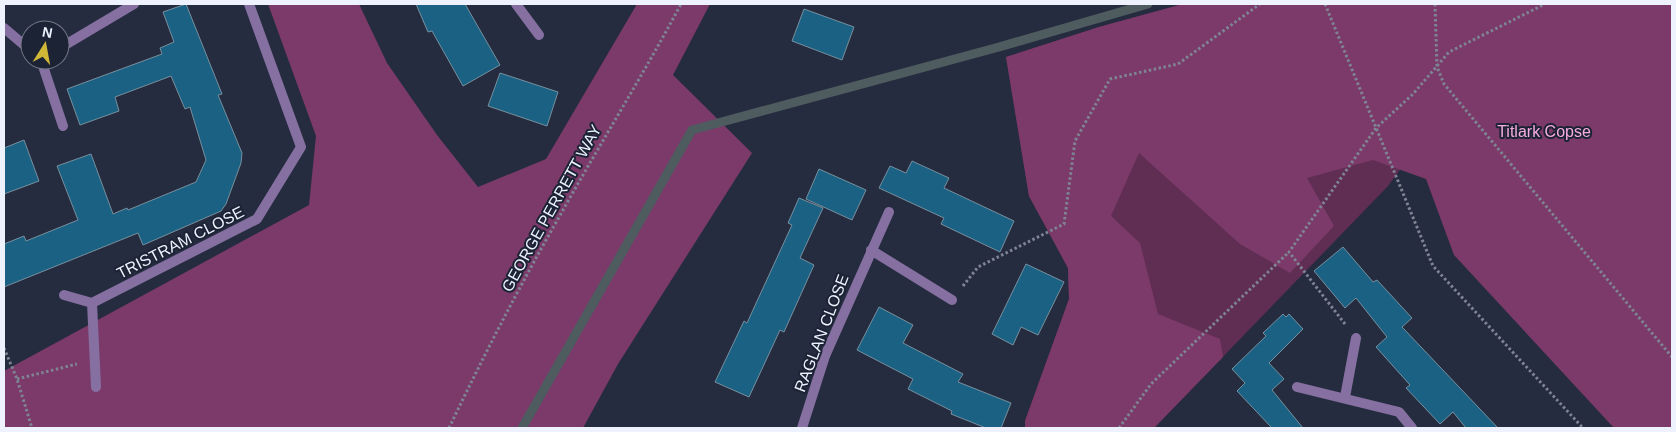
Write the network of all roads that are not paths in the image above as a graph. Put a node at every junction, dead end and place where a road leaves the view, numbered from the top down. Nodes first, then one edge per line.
1 (134, 4) edge
2 (249, 4) edge
3 (516, 4) edge
4 (4, 28) edge
5 (539, 34) dead end
6 (20, 42) edge
7 (70, 42) edge
8 (44, 70) edge
9 (63, 126) dead end
10 (888, 212) dead end
11 (871, 250) junction
12 (64, 295) dead end
13 (952, 300) road end
14 (92, 303) junction
15 (1356, 338) road end
16 (96, 387) dead end
17 (1297, 387) dead end
18 (1345, 397) junction
19 (802, 428) edge
20 (1412, 428) edge

1 - 7 street
2 - 14 street, TRISTRAM CLOSE
3 - 5 street
4 - 6 street
8 - 9 street
10 - 11 street, RAGLAN CLOSE
11 - 13 street
11 - 19 street, RAGLAN CLOSE
12 - 14 street
14 - 16 street
15 - 18 street
17 - 18 street
18 - 20 street

